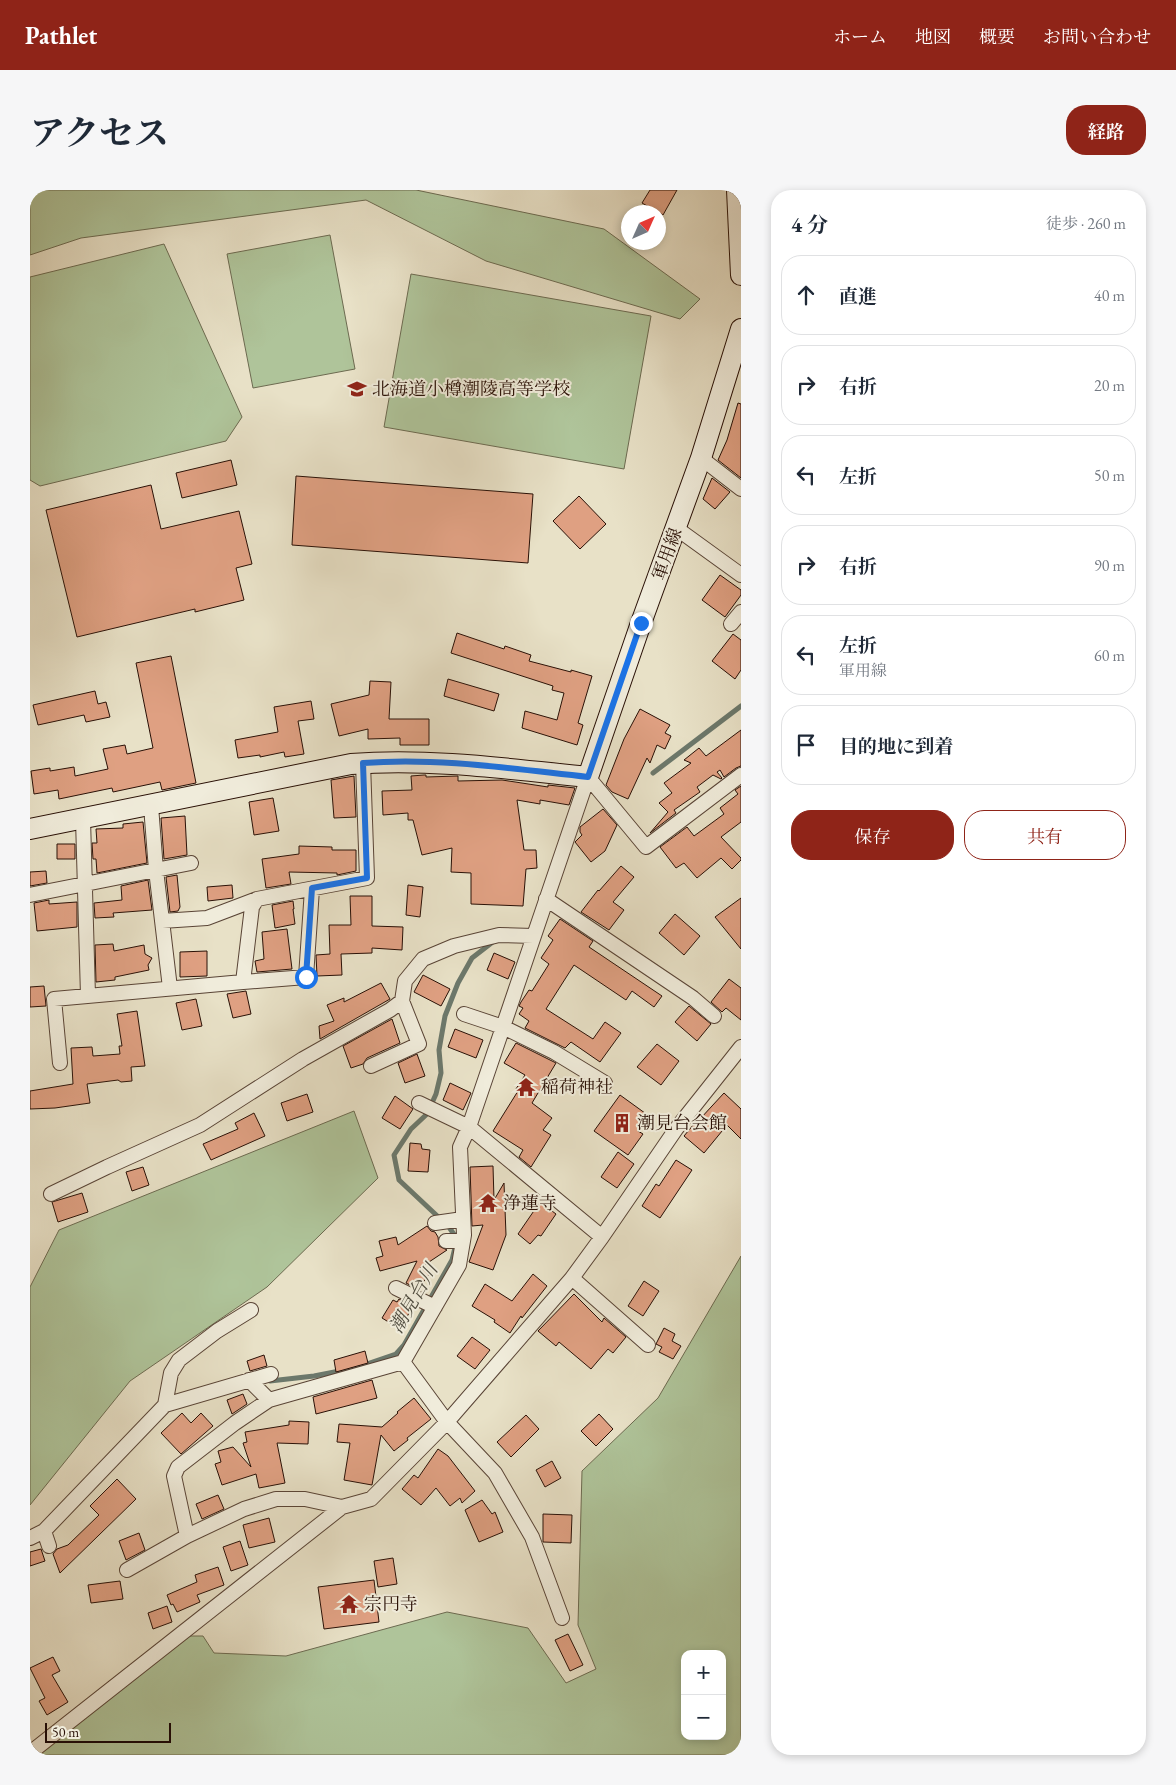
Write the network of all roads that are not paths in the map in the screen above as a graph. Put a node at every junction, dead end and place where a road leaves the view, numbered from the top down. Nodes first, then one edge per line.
1 (737, 190) edge
2 (741, 275) edge
3 (741, 329) edge
4 (702, 458) junction
5 (741, 489) edge
6 (676, 528) junction
7 (741, 575) edge
8 (741, 612) edge
9 (731, 624) dead end
10 (363, 763) junction
11 (741, 775) edge
12 (588, 777) junction
13 (151, 806) junction
14 (83, 819) junction
15 (30, 829) edge
16 (191, 863) dead end
17 (156, 870) junction
18 (85, 883) junction
19 (312, 888) junction
20 (30, 894) edge
21 (256, 899) junction
22 (546, 899) junction
23 (162, 921) junction
24 (533, 936) junction
25 (243, 982) junction
26 (170, 988) junction
27 (88, 996) junction
28 (402, 1001) junction
29 (464, 1014) dead end
30 (714, 1016) dead end
31 (503, 1027) junction
32 (741, 1048) edge
33 (60, 1063) dead end
34 (371, 1066) dead end
35 (605, 1082) dead end
36 (426, 1106) dead end
37 (469, 1127) junction
38 (51, 1194) dead end
39 (463, 1219) junction
40 (441, 1222) dead end
41 (602, 1237) junction
42 (572, 1278) junction
43 (396, 1288) dead end
44 (430, 1305) junction
45 (251, 1310) dead end
46 (648, 1344) dead end
47 (403, 1362) junction
48 (271, 1374) dead end
49 (252, 1384) junction
50 (269, 1400) junction
51 (170, 1409) junction
52 (447, 1422) junction
53 (342, 1507) junction
54 (187, 1536) junction
55 (30, 1545) edge
56 (127, 1570) dead end
57 (562, 1618) dead end
58 (30, 1753) edge

1 - 2 street
3 - 4 street, 軍用線
4 - 5 street
4 - 6 street, 軍用線
6 - 7 street
6 - 12 street, 軍用線
8 - 9 street
10 - 12 street
10 - 13 street
10 - 19 street
11 - 12 street
12 - 22 street
13 - 14 street
13 - 17 street
14 - 15 street
14 - 18 street
16 - 17 street
17 - 18 street
17 - 23 street
18 - 20 street
18 - 27 street
19 - 21 street
19 - 25 street
21 - 23 street
21 - 25 street
22 - 24 street
22 - 30 street
23 - 26 street
24 - 28 street
24 - 31 street
25 - 26 street
26 - 27 street
27 - 33 street
28 - 34 street
28 - 38 street
29 - 31 street
31 - 35 street
31 - 37 street
32 - 41 street
36 - 37 street
37 - 39 street
37 - 41 street
39 - 40 street
39 - 44 street
41 - 42 street
42 - 46 street
42 - 52 street
43 - 44 street
44 - 47 street
45 - 51 street
47 - 50 street
47 - 52 street
48 - 49 street
49 - 50 street
49 - 51 street
50 - 54 street
51 - 55 street
52 - 53 street
52 - 57 street
53 - 54 street
53 - 58 street
54 - 56 street

